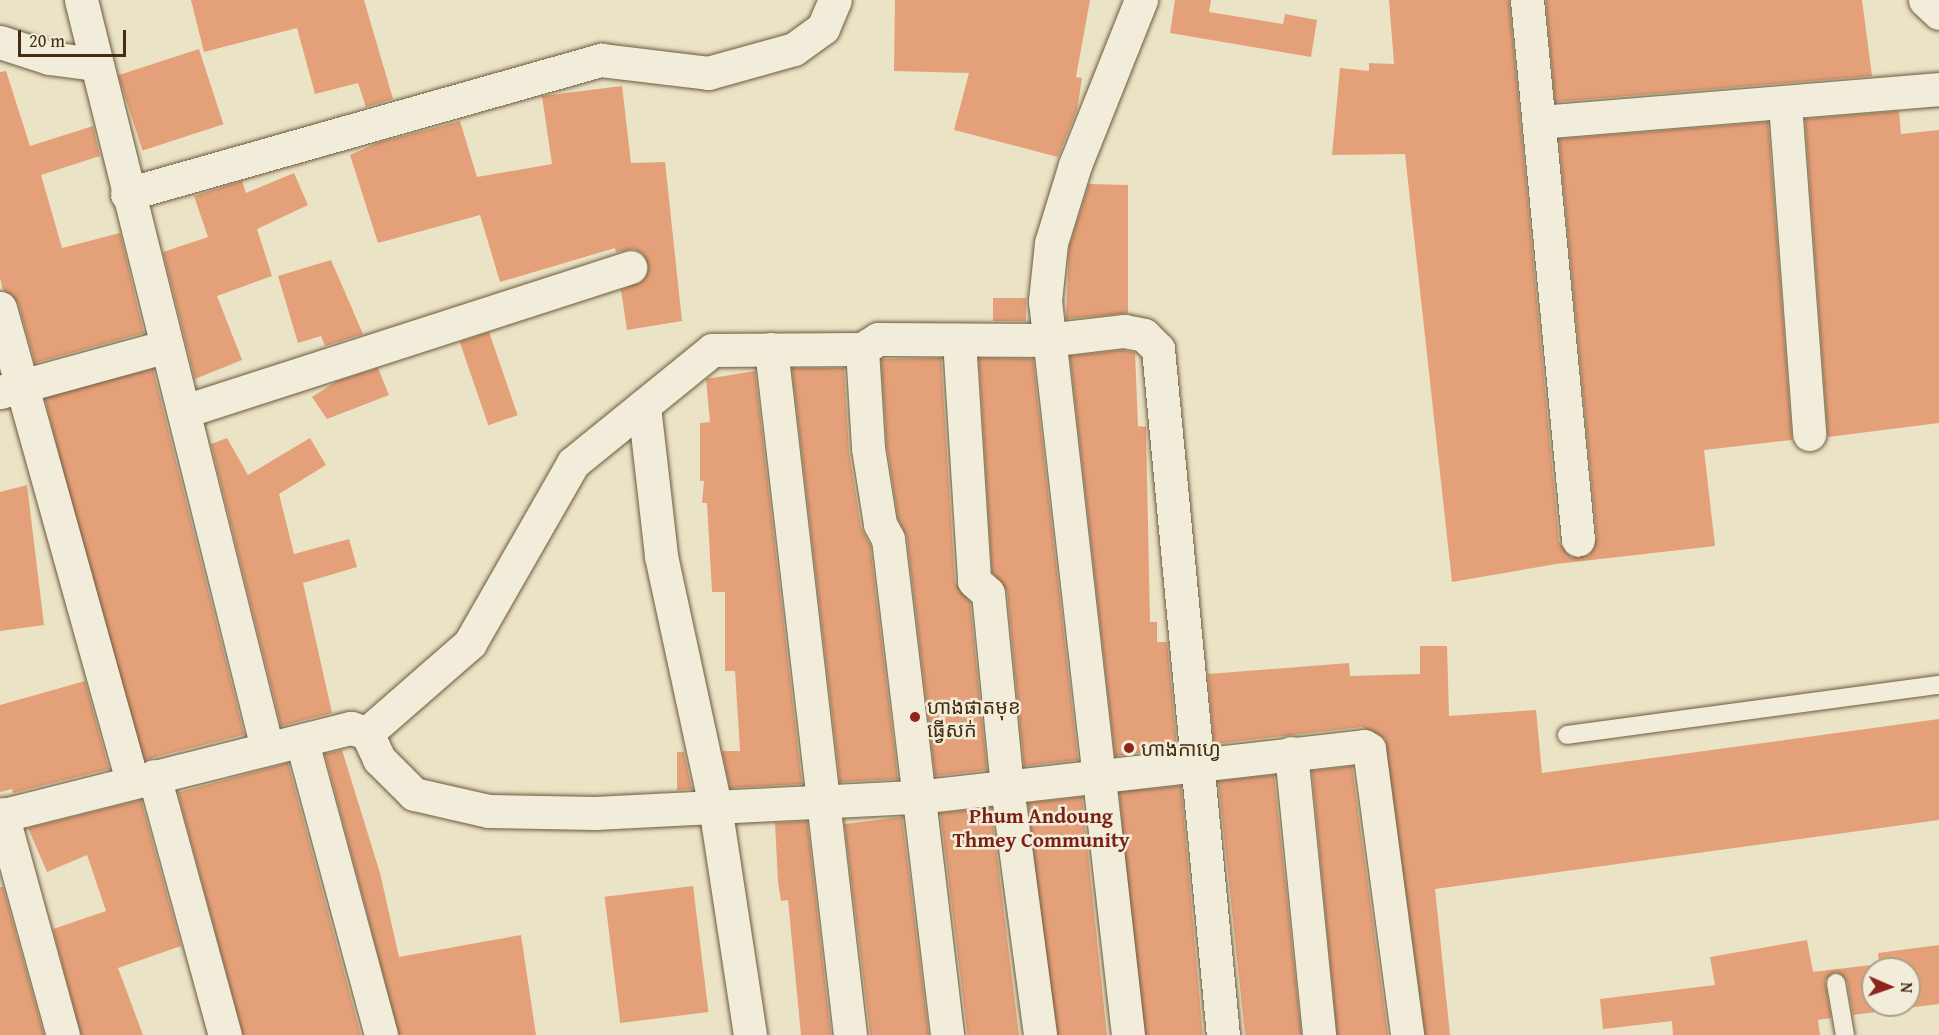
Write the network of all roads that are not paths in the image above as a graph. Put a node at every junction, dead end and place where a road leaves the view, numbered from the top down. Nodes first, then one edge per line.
1 (835, 0) edge
2 (1141, 0) edge
3 (1527, 0) edge
4 (1926, 0) edge
5 (84, 1) edge
6 (1939, 13) edge
7 (0, 42) edge
8 (95, 64) junction
9 (1939, 89) edge
10 (1785, 104) junction
11 (1539, 122) junction
12 (127, 194) junction
13 (630, 267) dead end
14 (0, 309) edge
15 (959, 340) junction
16 (1047, 340) junction
17 (167, 346) junction
18 (771, 349) junction
19 (862, 349) junction
20 (10, 390) edge
21 (644, 406) junction
22 (185, 411) junction
23 (1809, 434) dead end
24 (1578, 540) dead end
25 (1939, 686) edge
26 (367, 733) junction
27 (1567, 735) dead end
28 (302, 742) junction
29 (267, 748) junction
30 (1291, 753) junction
31 (1196, 764) junction
32 (1096, 776) junction
33 (143, 779) junction
34 (1006, 787) junction
35 (917, 797) junction
36 (820, 800) junction
37 (715, 806) junction
38 (1, 815) edge
39 (1836, 983) dead end
40 (63, 1035) edge
41 (225, 1035) edge
42 (381, 1035) edge
43 (750, 1035) edge
44 (850, 1035) edge
45 (946, 1035) edge
46 (1040, 1035) edge
47 (1128, 1035) edge
48 (1224, 1035) edge
49 (1319, 1035) edge
50 (1407, 1035) edge
51 (1845, 1035) edge

1 - 12 street
2 - 16 street
3 - 11 street
4 - 6 street
5 - 8 street
7 - 8 street
8 - 12 street
9 - 10 street
10 - 11 street
10 - 23 street
11 - 24 street
12 - 17 street
13 - 22 street
14 - 20 street
15 - 16 street
15 - 19 street
15 - 34 street
16 - 31 street
16 - 32 street
17 - 20 street
17 - 22 street
18 - 19 street
18 - 21 street
18 - 36 street
19 - 35 street
20 - 33 street
21 - 26 street
21 - 37 street
22 - 29 street
25 - 27 lane
26 - 28 street
26 - 37 street
28 - 29 street
28 - 42 street
29 - 33 street
30 - 31 street
30 - 49 street
30 - 50 street
31 - 32 street
31 - 48 street
32 - 34 street
32 - 47 street
33 - 38 street
33 - 41 street
34 - 35 street
34 - 46 street
35 - 36 street
35 - 45 street
36 - 37 street
36 - 44 street
37 - 43 street
38 - 40 street
39 - 51 lane

